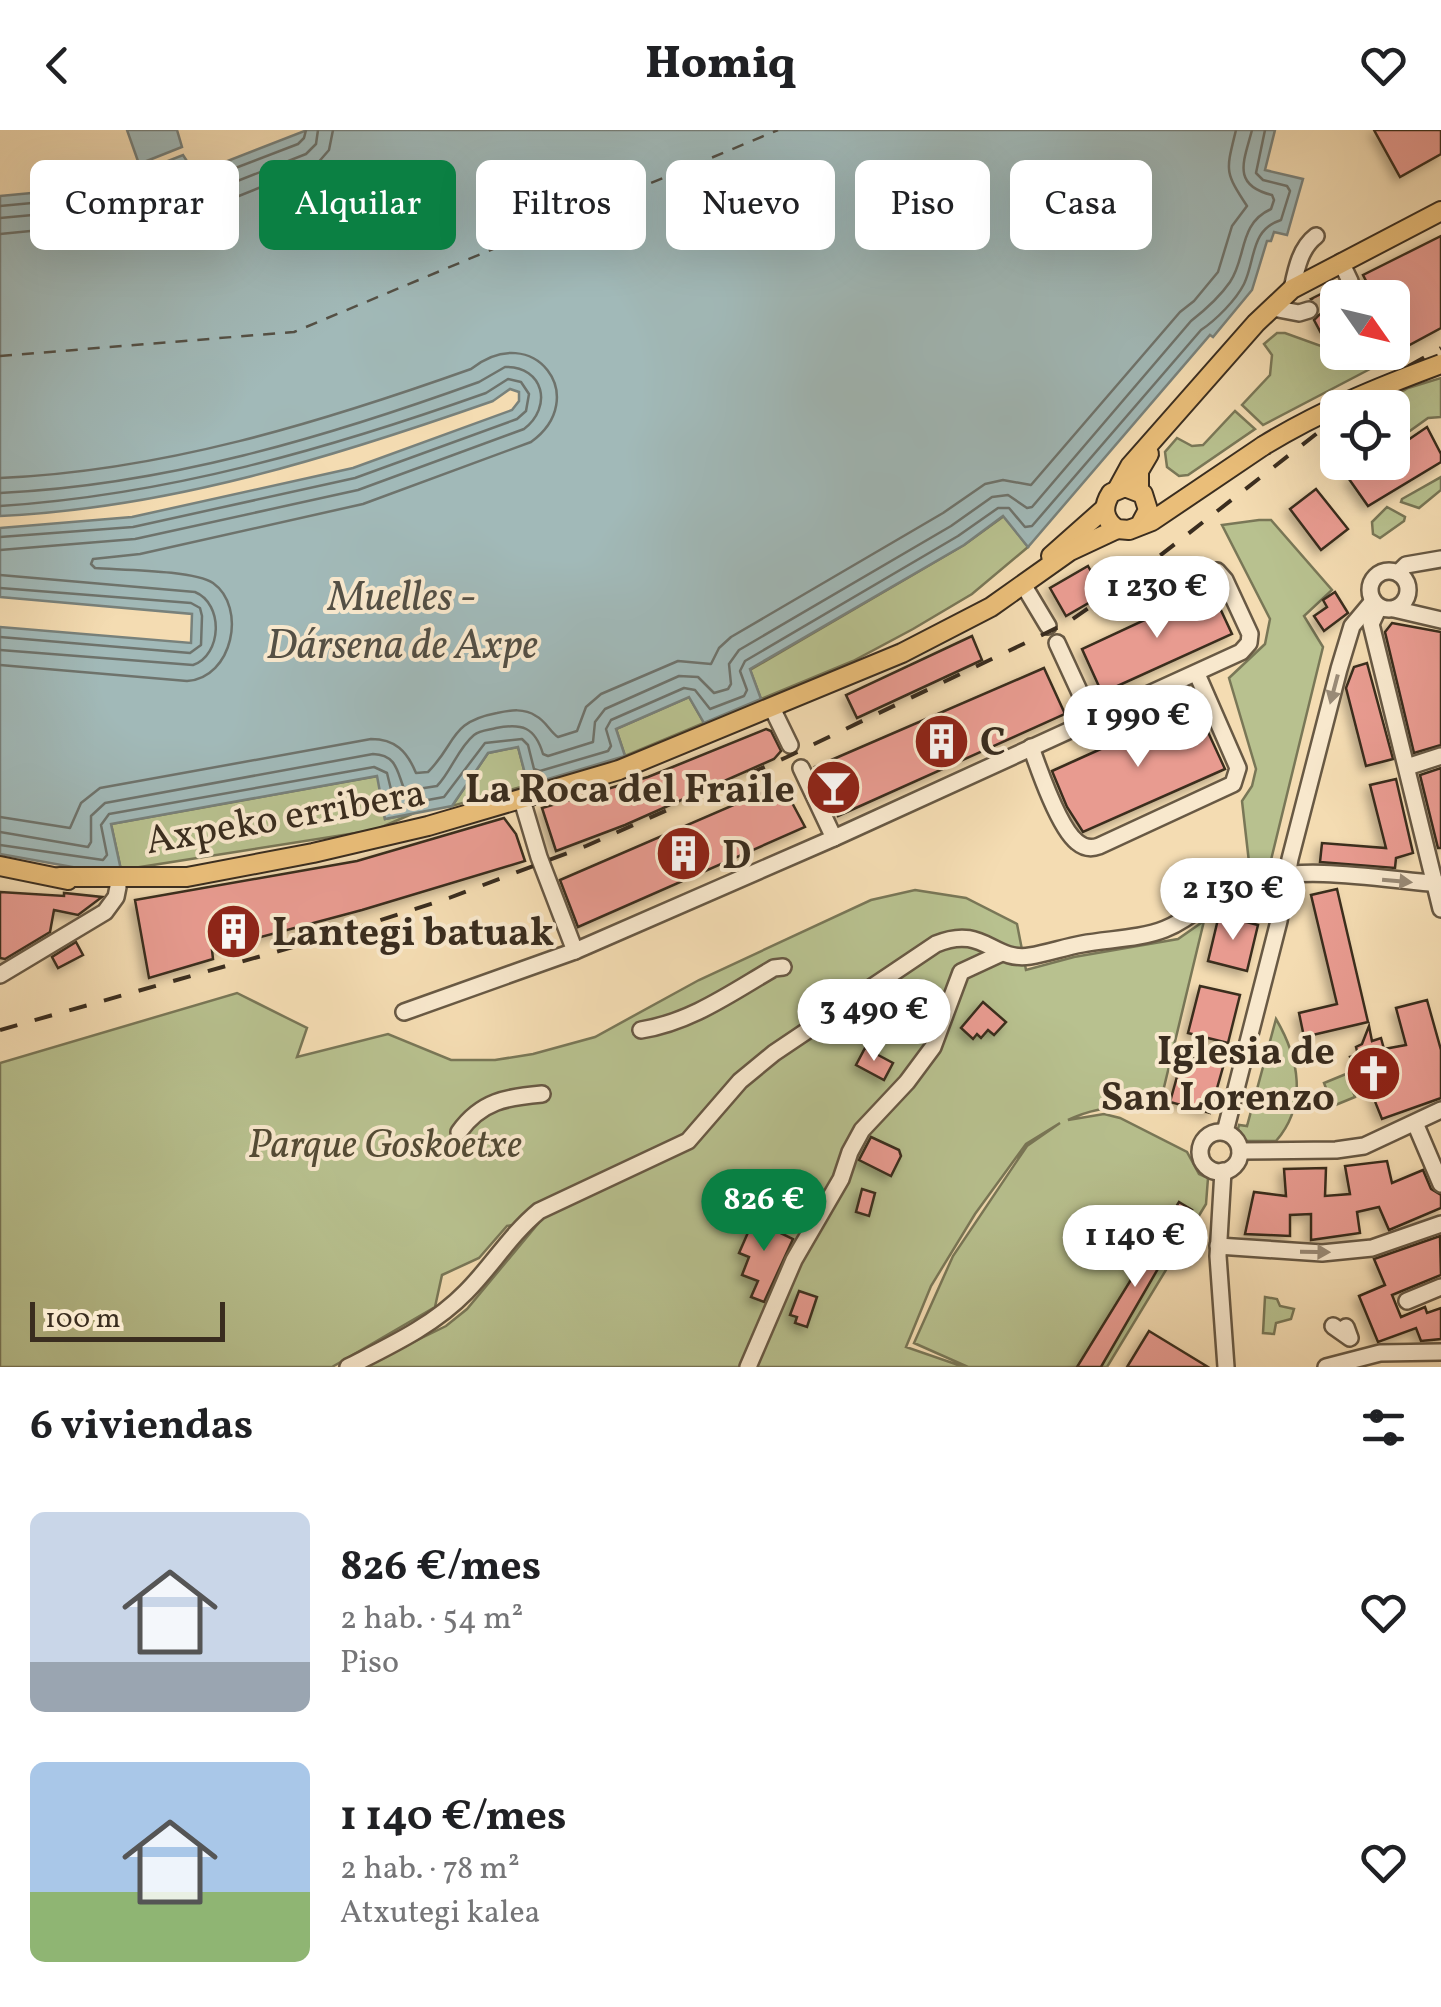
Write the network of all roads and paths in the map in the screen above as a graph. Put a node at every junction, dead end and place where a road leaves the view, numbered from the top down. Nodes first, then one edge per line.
1 (1441, 211) edge
2 (1316, 236) dead end
3 (1338, 264) junction
4 (1350, 280) edge
5 (1292, 289) junction
6 (1278, 309) junction
7 (1309, 310) tunnel mouth
8 (1441, 364) edge
9 (1118, 488) junction
10 (1142, 494) junction
11 (1185, 498) junction
12 (1104, 508) junction
13 (1140, 526) junction
14 (1117, 528) junction
15 (1441, 559) edge
16 (1398, 573) junction
17 (1024, 586) junction
18 (1161, 598) dead end
19 (1382, 606) junction
20 (1441, 620) edge
21 (1048, 626) dead end
22 (1057, 643) dead end
23 (1197, 674) junction
24 (772, 708) junction
25 (1093, 721) junction
26 (790, 745) dead end
27 (1031, 748) junction
28 (1441, 756) edge
29 (801, 768) dead end
30 (1407, 768) junction
31 (522, 800) junction
32 (834, 838) junction
33 (0, 866) edge
34 (1289, 875) junction
35 (58, 877) junction
36 (187, 877) junction
37 (1438, 884) edge
38 (118, 887) junction
39 (1441, 909) edge
40 (575, 951) junction
41 (1002, 952) junction
42 (783, 967) dead end
43 (0, 975) edge
44 (404, 1012) dead end
45 (641, 1030) dead end
46 (542, 1094) dead end
47 (1441, 1110) edge
48 (1415, 1123) junction
49 (459, 1132) dead end
50 (1225, 1132) junction
51 (1240, 1150) junction
52 (1223, 1171) junction
53 (1441, 1184) edge
54 (1441, 1224) edge
55 (1218, 1246) junction
56 (1441, 1287) edge
57 (1407, 1301) dead end
58 (1441, 1352) edge
59 (1383, 1360) edge
60 (348, 1367) edge
61 (748, 1367) edge
62 (1226, 1367) edge
63 (1326, 1367) edge

1 - 3 main road
2 - 5 street
3 - 4 street
3 - 5 main road
3 - 6 main road
5 - 9 main road
6 - 7 street
6 - 10 main road
8 - 11 main road, bridge
9 - 10 main road
9 - 12 main road
10 - 11 main road
10 - 13 main road
11 - 13 main road
12 - 14 main road
12 - 17 main road, Axpeko erribera
13 - 14 main road
14 - 17 main road, Axpeko erribera
15 - 16 street
16 - 19 street
16 - 19 street
17 - 21 street
17 - 24 main road, Axpeko erribera
18 - 23 street
19 - 20 street
19 - 30 street
19 -> 34 street
22 - 25 street
23 - 25 street
23 - 27 street
24 - 26 street
24 - 31 main road, Axpeko erribera
25 - 27 street
27 - 32 street
28 - 30 street
29 - 32 street
30 - 37 street
31 - 36 main road, Axpeko erribera
31 - 40 street
32 - 40 street
33 - 35 main road
34 -> 37 street
34 - 41 street
34 - 50 street
35 - 36 main road, Axpeko erribera
35 - 38 main road
36 - 38 main road
37 - 39 street
38 - 43 street
40 - 44 street
41 - 60 street
41 - 61 street
42 - 45 street
46 - 49 street
47 - 48 street
48 - 51 street
48 - 53 street
50 - 51 street
50 - 52 street
51 - 52 street
52 - 55 street
55 -> 54 street
55 - 62 street
56 - 57 street
58 - 59 street
59 - 63 street

